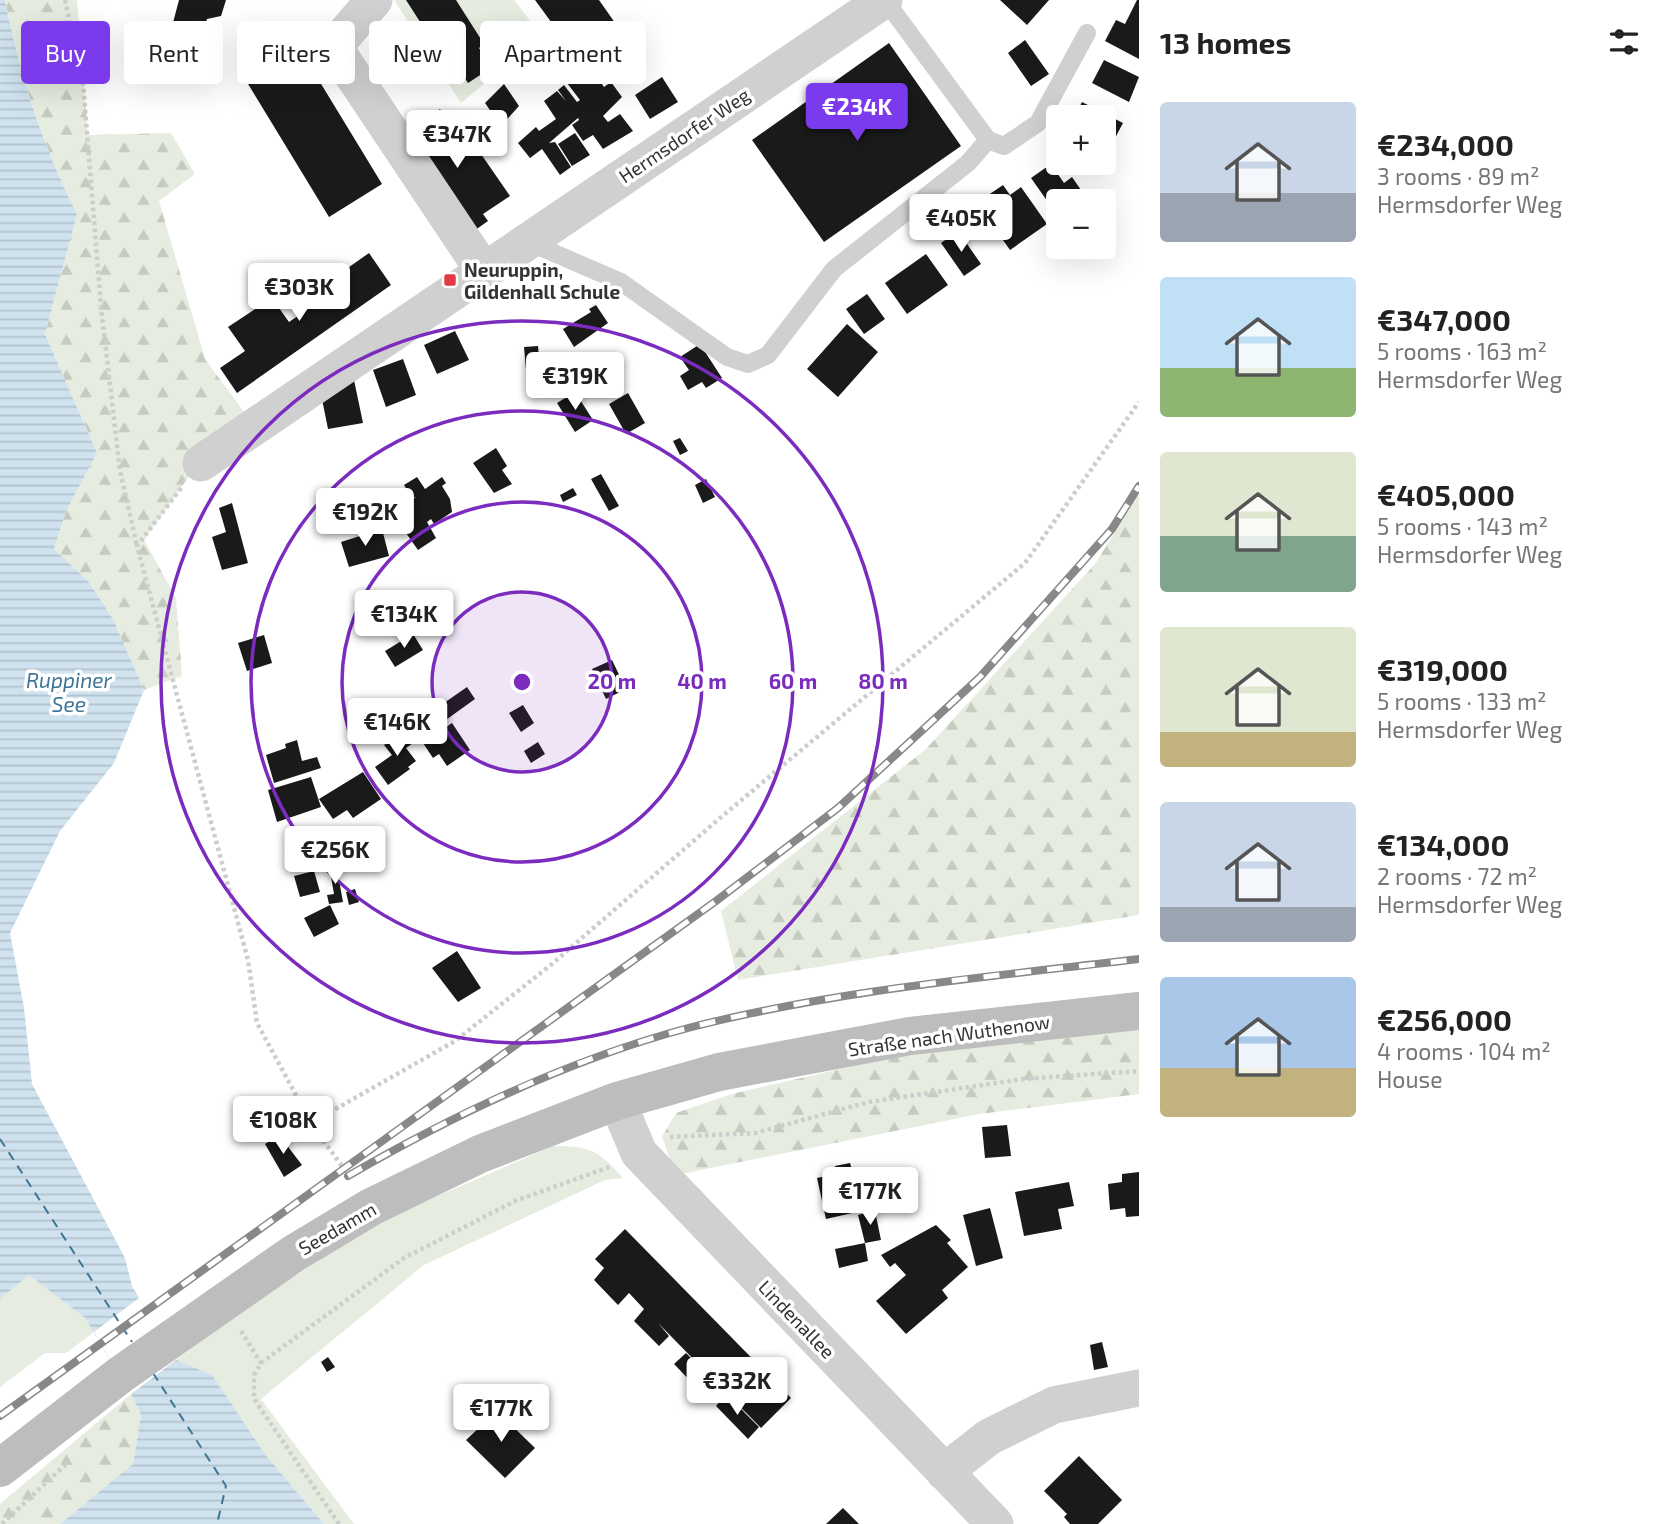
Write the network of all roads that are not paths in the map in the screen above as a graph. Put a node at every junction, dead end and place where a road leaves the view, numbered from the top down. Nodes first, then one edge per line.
1 (374, 0) edge
2 (884, 0) edge
3 (1087, 33) dead end
4 (988, 140) junction
5 (526, 241) junction
6 (483, 270) junction
7 (201, 463) road end
8 (1139, 1011) edge
9 (719, 1072) joint
10 (617, 1101) junction
11 (1139, 1388) edge
12 (0, 1468) edge
13 (944, 1472) junction
14 (995, 1524) edge

1 - 6 street
2 - 4 lane
2 - 5 street, Hermsdorfer Weg
3 - 4 lane
4 - 5 lane
5 - 6 street, Hermsdorfer Weg
6 - 7 street, Hermsdorfer Weg
8 - 9 main road, Straße nach Wuthenow
9 - 10 main road, Seedamm
10 - 12 main road, Seedamm
10 - 13 street, Lindenallee
11 - 13 street
13 - 14 street, Lindenallee

